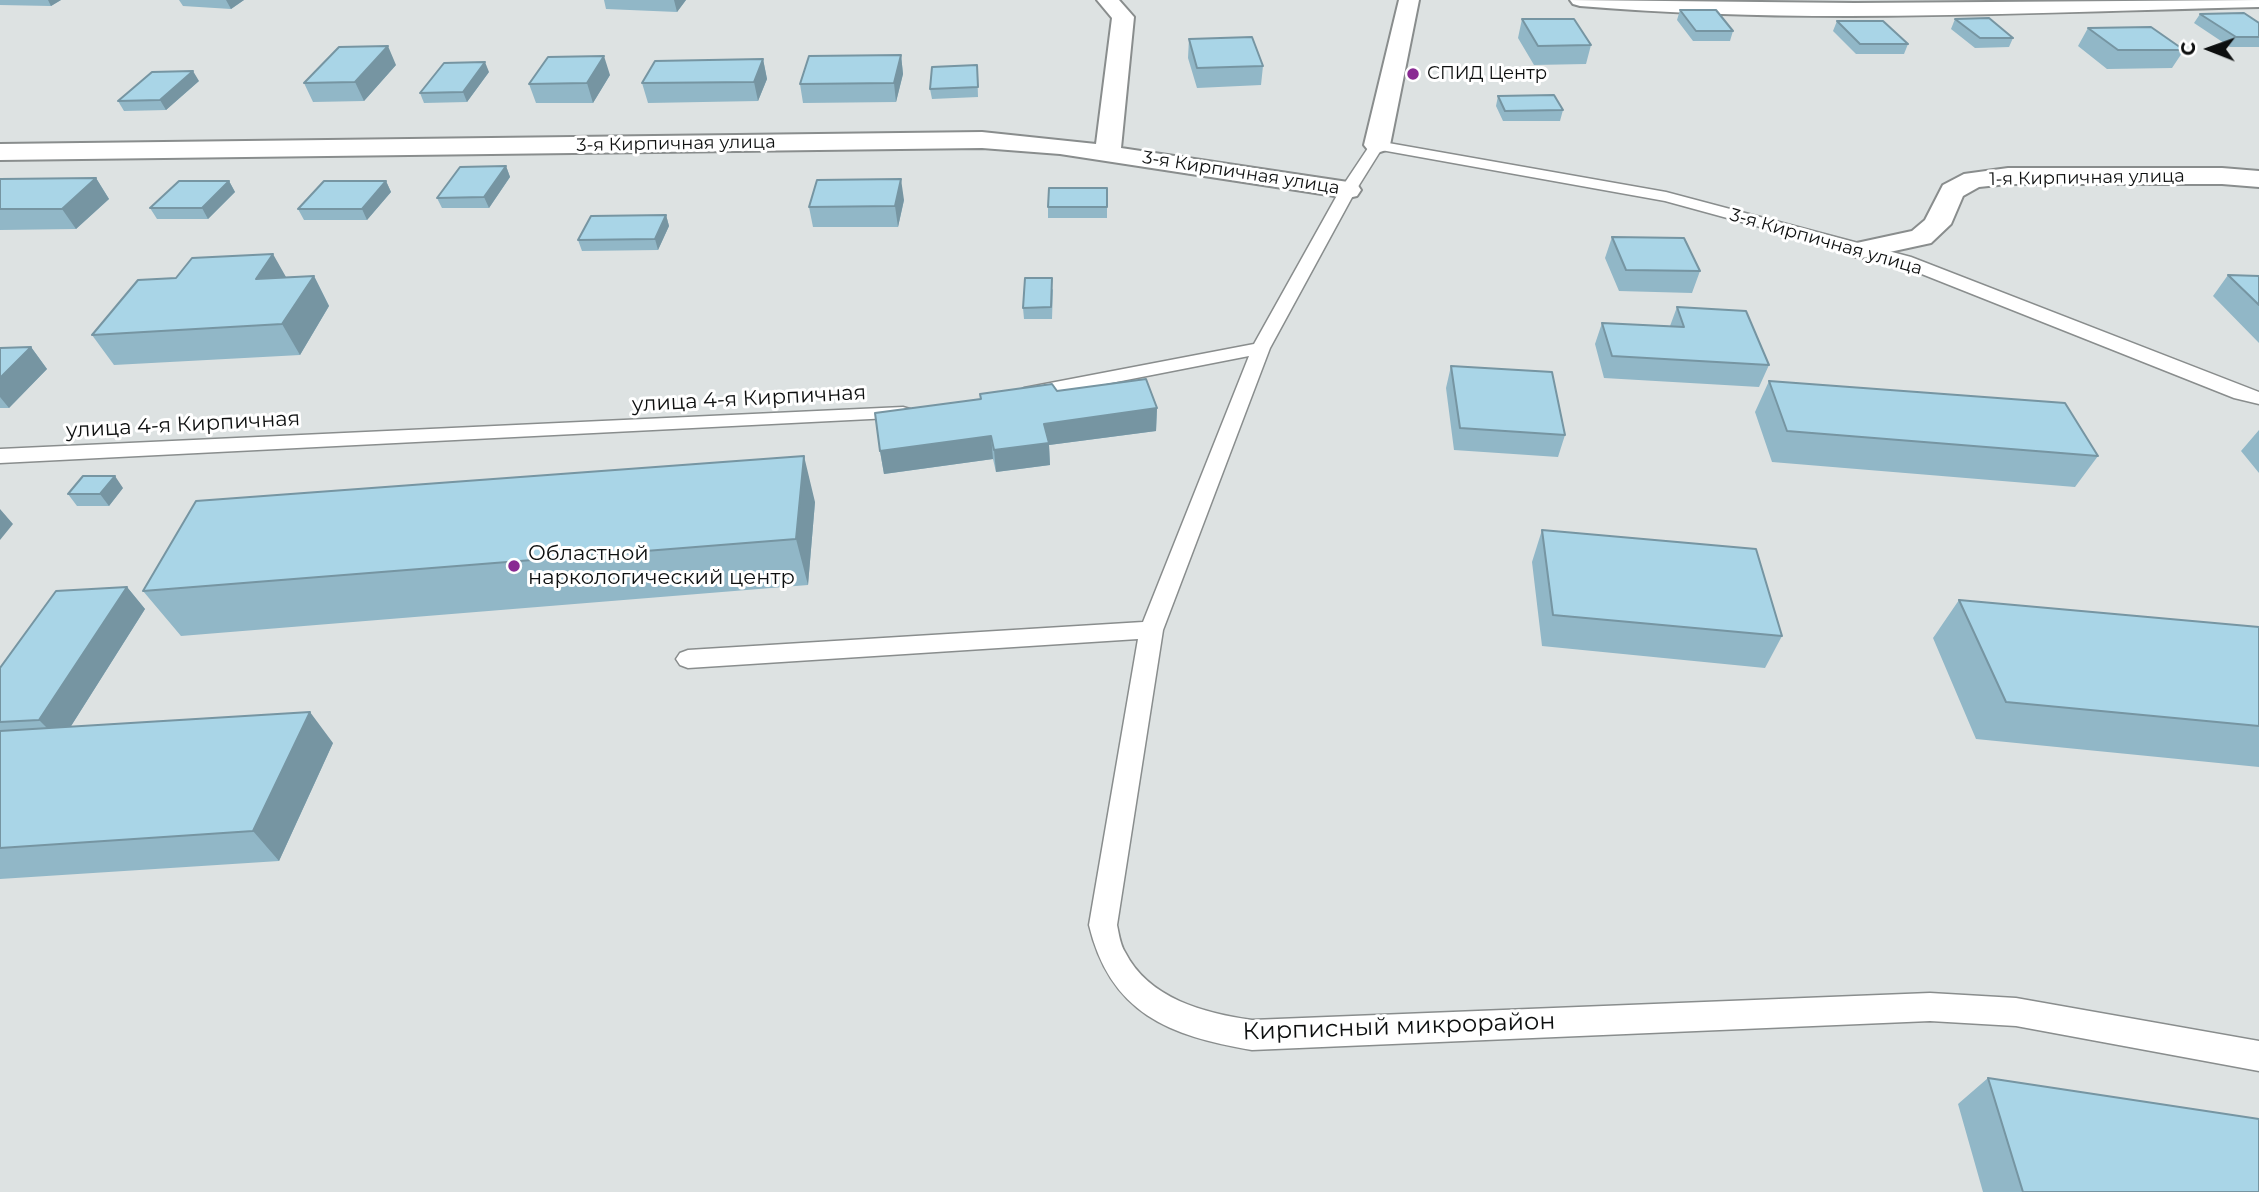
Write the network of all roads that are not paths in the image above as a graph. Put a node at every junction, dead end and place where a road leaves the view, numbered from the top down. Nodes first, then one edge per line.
1 (1107, 0) edge
2 (1409, 0) edge
3 (1580, 0) edge
4 (2259, 1) edge
5 (1377, 145) junction
6 (0, 152) edge
7 (1108, 153) junction
8 (2259, 179) edge
9 (1348, 190) junction
10 (1862, 250) junction
11 (1261, 348) junction
12 (1005, 397) edge
13 (2259, 398) edge
14 (919, 411) edge
15 (0, 456) edge
16 (1151, 630) junction
17 (688, 659) dead end
18 (2259, 1056) edge

1 - 7 street
2 - 5 street
3 - 4 street
5 - 9 lane
5 - 10 lane, 3-я Кирпичная улица
6 - 7 street, 3-я Кирпичная улица
7 - 9 street, 3-я Кирпичная улица
8 - 10 street, 1-я Кирпичная улица
9 - 11 lane
10 - 13 lane, 3-я Кирпичная улица
11 - 12 lane
11 - 16 lane, Кирписный микрорайон
14 - 15 lane, улица 4-я Кирпичная
16 - 17 lane
16 - 18 lane, Кирписный микрорайон

